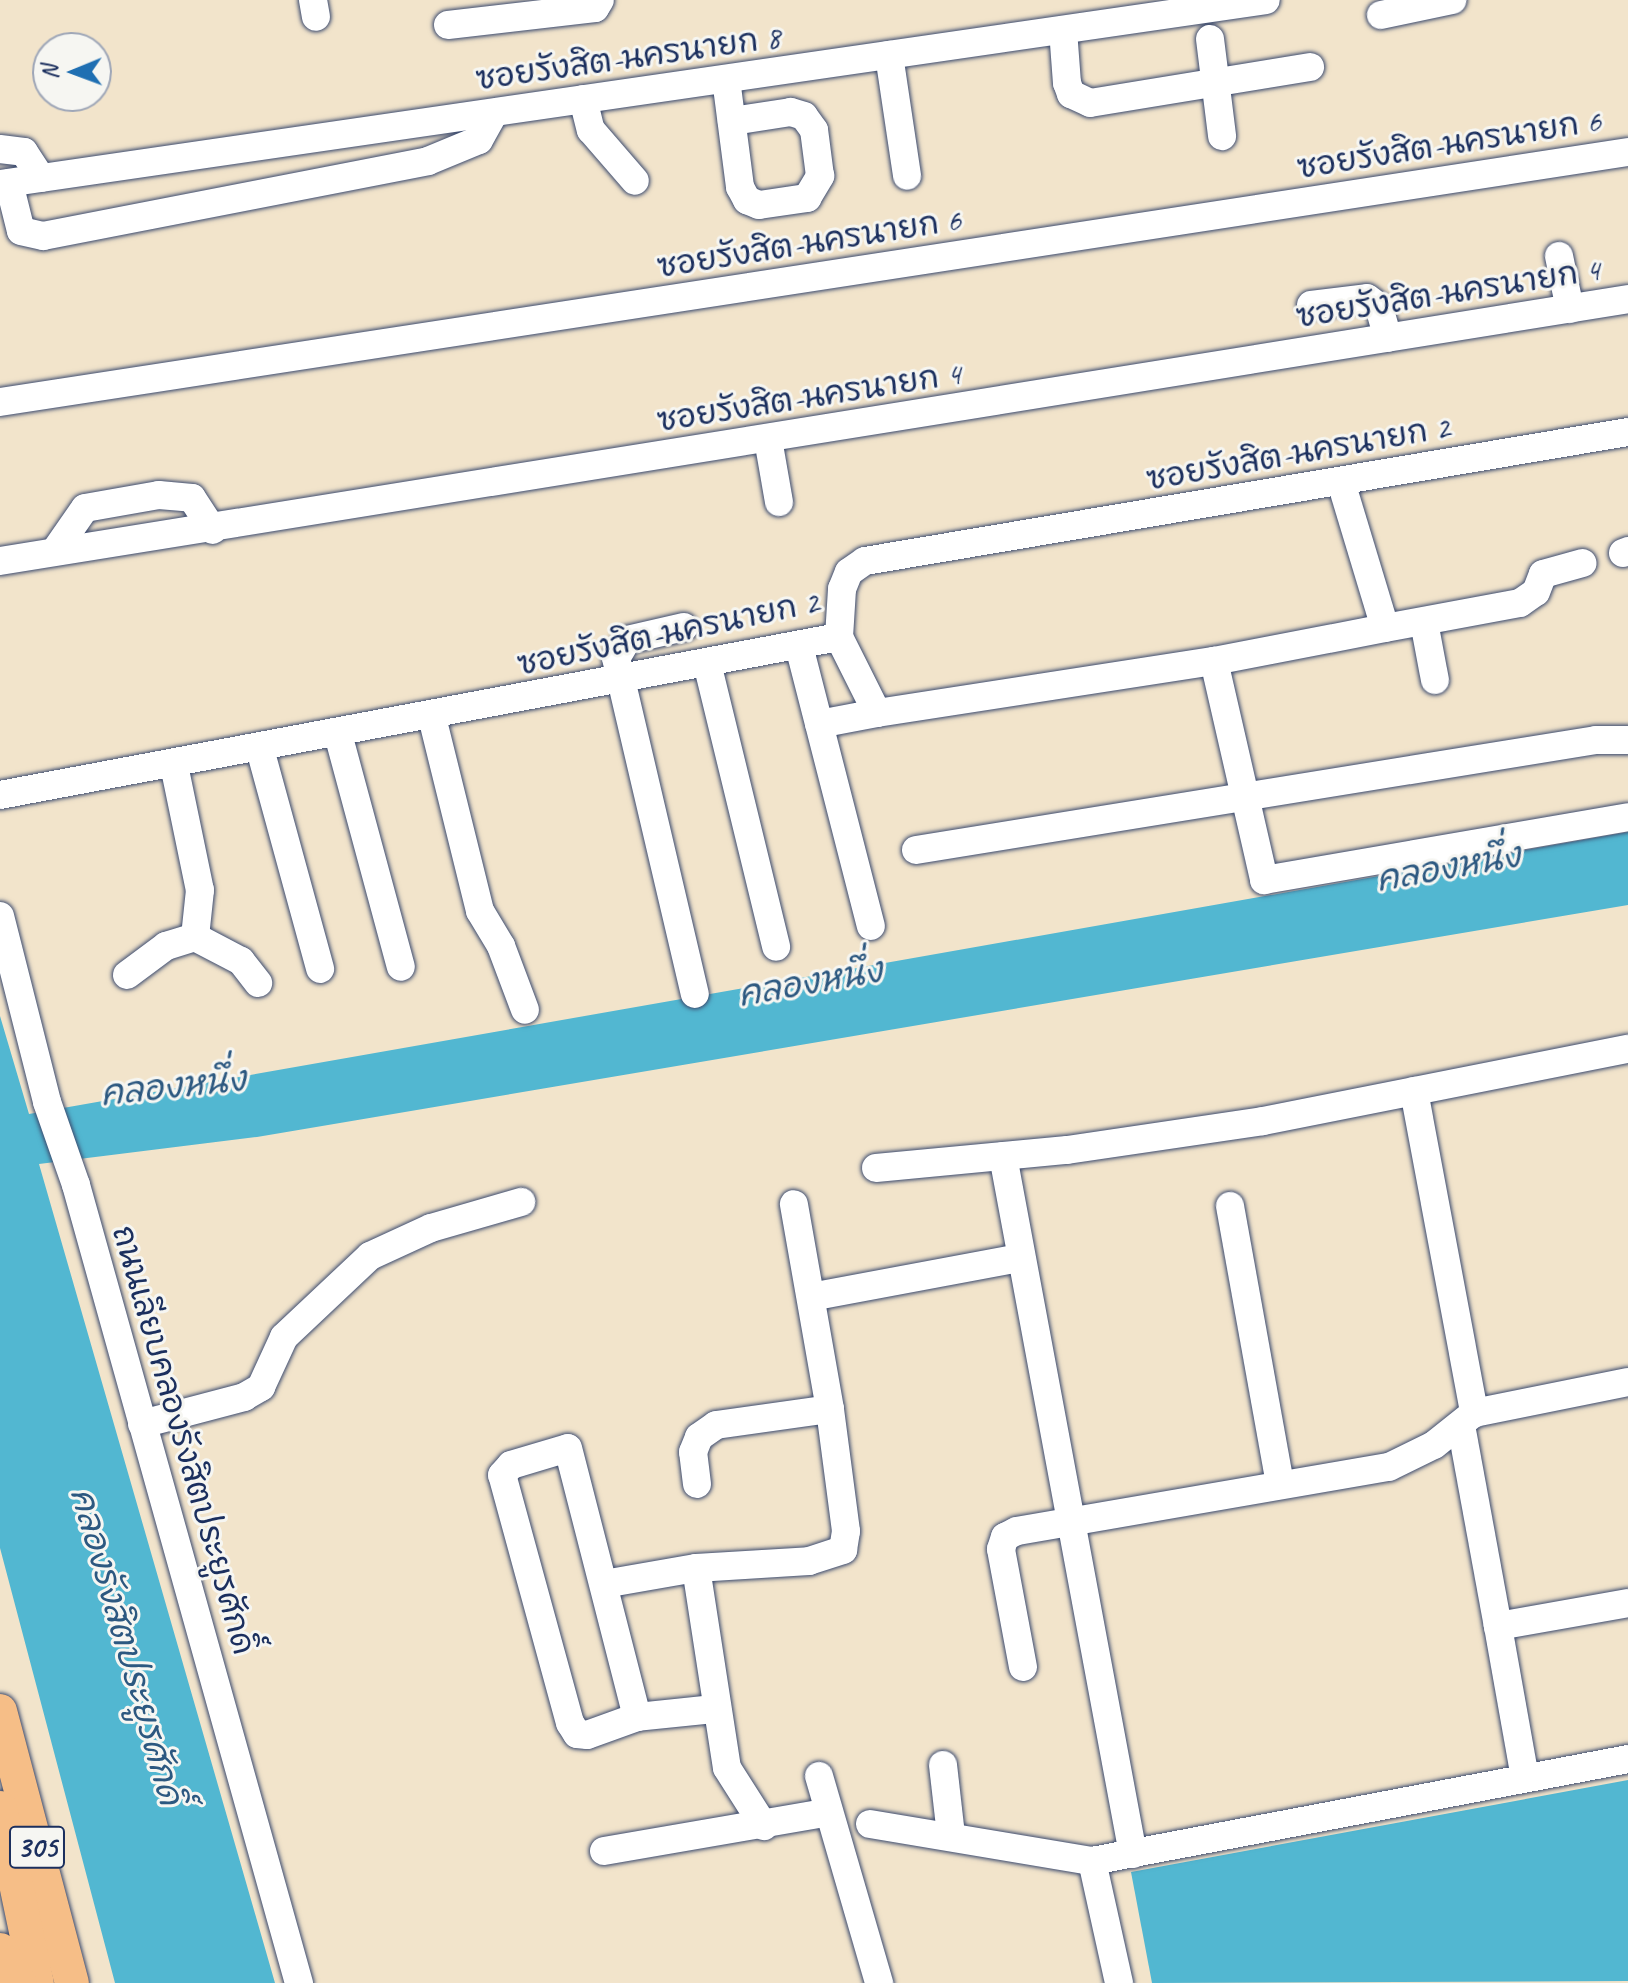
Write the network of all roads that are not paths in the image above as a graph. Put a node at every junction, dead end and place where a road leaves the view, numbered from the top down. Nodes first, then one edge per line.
1 (600, 0) edge
2 (1266, 0) edge
3 (1452, 0) edge
4 (1381, 15) dead end
5 (448, 25) dead end
6 (1063, 30) junction
7 (1210, 39) dead end
8 (889, 55) junction
9 (1310, 67) dead end
10 (726, 79) junction
11 (1218, 83) junction
12 (583, 99) junction
13 (494, 113) junction
14 (732, 121) dead end
15 (1222, 136) dead end
16 (0, 149) edge
17 (1628, 152) edge
18 (907, 176) dead end
19 (41, 178) junction
20 (635, 181) dead end
21 (5, 184) edge
22 (1559, 256) dead end
23 (1628, 299) edge
24 (1311, 305) dead end
25 (1570, 309) junction
26 (1388, 338) junction
27 (0, 402) edge
28 (1628, 432) edge
29 (768, 439) junction
30 (1341, 482) junction
31 (779, 502) dead end
32 (213, 530) junction
33 (55, 551) junction
34 (0, 561) edge
35 (1583, 563) dead end
36 (1424, 622) junction
37 (684, 627) dead end
38 (1385, 628) junction
39 (839, 637) junction
40 (799, 646) junction
41 (1214, 661) junction
42 (707, 663) junction
43 (619, 680) junction
44 (1435, 680) dead end
45 (877, 713) junction
46 (432, 717) junction
47 (819, 724) junction
48 (338, 734) junction
49 (1628, 740) edge
50 (260, 749) junction
51 (174, 765) junction
52 (0, 795) edge
53 (1242, 797) junction
54 (1628, 817) edge
55 (916, 850) dead end
56 (0, 916) edge
57 (871, 926) dead end
58 (195, 937) junction
59 (776, 947) dead end
60 (401, 967) dead end
61 (320, 969) dead end
62 (127, 975) dead end
63 (258, 983) dead end
64 (695, 994) dead end
65 (525, 1010) dead end
66 (1628, 1049) edge
67 (1414, 1091) junction
68 (1003, 1156) junction
69 (876, 1168) dead end
70 (521, 1202) dead end
71 (794, 1204) dead end
72 (1230, 1206) dead end
73 (1020, 1258) junction
74 (811, 1297) junction
75 (1628, 1382) edge
76 (830, 1409) junction
77 (1467, 1419) junction
78 (142, 1424) junction
79 (697, 1484) dead end
80 (1280, 1485) junction
81 (1070, 1523) junction
82 (696, 1568) junction
83 (604, 1584) junction
84 (1628, 1603) edge
85 (1498, 1626) junction
86 (1023, 1667) dead end
87 (715, 1709) junction
88 (0, 1711) edge
89 (637, 1717) junction
90 (1628, 1759) edge
91 (943, 1765) dead end
92 (819, 1776) dead end
93 (1525, 1778) junction
94 (0, 1808) edge
95 (829, 1812) junction
96 (870, 1824) dead end
97 (764, 1826) junction
98 (951, 1835) junction
99 (604, 1851) dead end
100 (1133, 1854) junction
101 (1092, 1861) junction
102 (0, 1950) edge
103 (20, 1983) edge
104 (37, 1983) edge
105 (72, 1983) edge
106 (299, 1983) edge
107 (879, 1983) edge
108 (1119, 1983) edge

1 - 5 street
2 - 6 street, ซอยรังสิต-นครนายก 8
3 - 4 street
6 - 8 street, ซอยรังสิต-นครนายก 8
6 - 11 street
7 - 11 street
8 - 10 street, ซอยรังสิต-นครนายก 8
8 - 18 street
9 - 11 street
10 - 12 street, ซอยรังสิต-นครนายก 8
10 - 14 street
11 - 15 street
12 - 13 street, ซอยรังสิต-นครนายก 8
12 - 20 street
13 - 19 street, ซอยรังสิต-นครนายก 8
13 - 21 street
16 - 19 street
17 - 27 street, ซอยรังสิต-นครนายก 6
19 - 21 street, ซอยรังสิต-นครนายก 8
22 - 25 street
23 - 25 street, ซอยรังสิต-นครนายก 4
24 - 26 street
25 - 26 street, ซอยรังสิต-นครนายก 4
26 - 29 street, ซอยรังสิต-นครนายก 4
28 - 30 street, ซอยรังสิต-นครนายก 2
29 - 31 street
29 - 32 street, ซอยรังสิต-นครนายก 4
30 - 38 street
30 - 39 street, ซอยรังสิต-นครนายก 2
32 - 33 street, ซอยรังสิต-นครนายก 4
32 - 33 street
33 - 34 street, ซอยรังสิต-นครนายก 4
35 - 36 street
36 - 38 street
36 - 44 street
37 - 43 street
38 - 41 street
39 - 40 street, ซอยรังสิต-นครนายก 2
39 - 45 street
40 - 42 street, ซอยรังสิต-นครนายก 2
40 - 47 street
41 - 45 street
41 - 53 street
42 - 43 street, ซอยรังสิต-นครนายก 2
42 - 59 street
43 - 46 street, ซอยรังสิต-นครนายก 2
43 - 64 street
45 - 47 street
46 - 48 street, ซอยรังสิต-นครนายก 2
46 - 65 street
47 - 57 street
48 - 50 street, ซอยรังสิต-นครนายก 2
48 - 60 street
49 - 53 street
50 - 51 street, ซอยรังสิต-นครนายก 2
50 - 61 street
51 - 52 street, ซอยรังสิต-นครนายก 2
51 - 58 street
53 - 54 street
53 - 55 street
56 - 78 street, ถนนเลียบคลองรังสิตประยูรศักดิ์
58 - 62 street
58 - 63 street
66 - 67 street
67 - 68 street
67 - 77 street
68 - 69 street
68 - 73 street
70 - 78 street
71 - 74 street
72 - 80 street
73 - 74 street
73 - 81 street
74 - 76 street
75 - 77 street
76 - 79 street
76 - 82 street
77 - 80 street
77 - 85 street
78 - 106 street, ถนนเลียบคลองรังสิตประยูรศักดิ์
80 - 81 street
81 - 86 street
81 - 100 street
82 - 83 street
82 - 87 street
83 - 89 street
83 - 89 street
84 - 85 street
85 - 93 street
87 - 89 street
87 - 97 street
88 - 105 main road, 305
90 - 93 street
91 - 98 street
92 - 95 street
93 - 100 street
94 - 104 main road
95 - 97 street
95 - 107 street
96 - 98 street
97 - 99 street
98 - 101 street
100 - 101 street
101 - 108 street
102 - 103 main road

